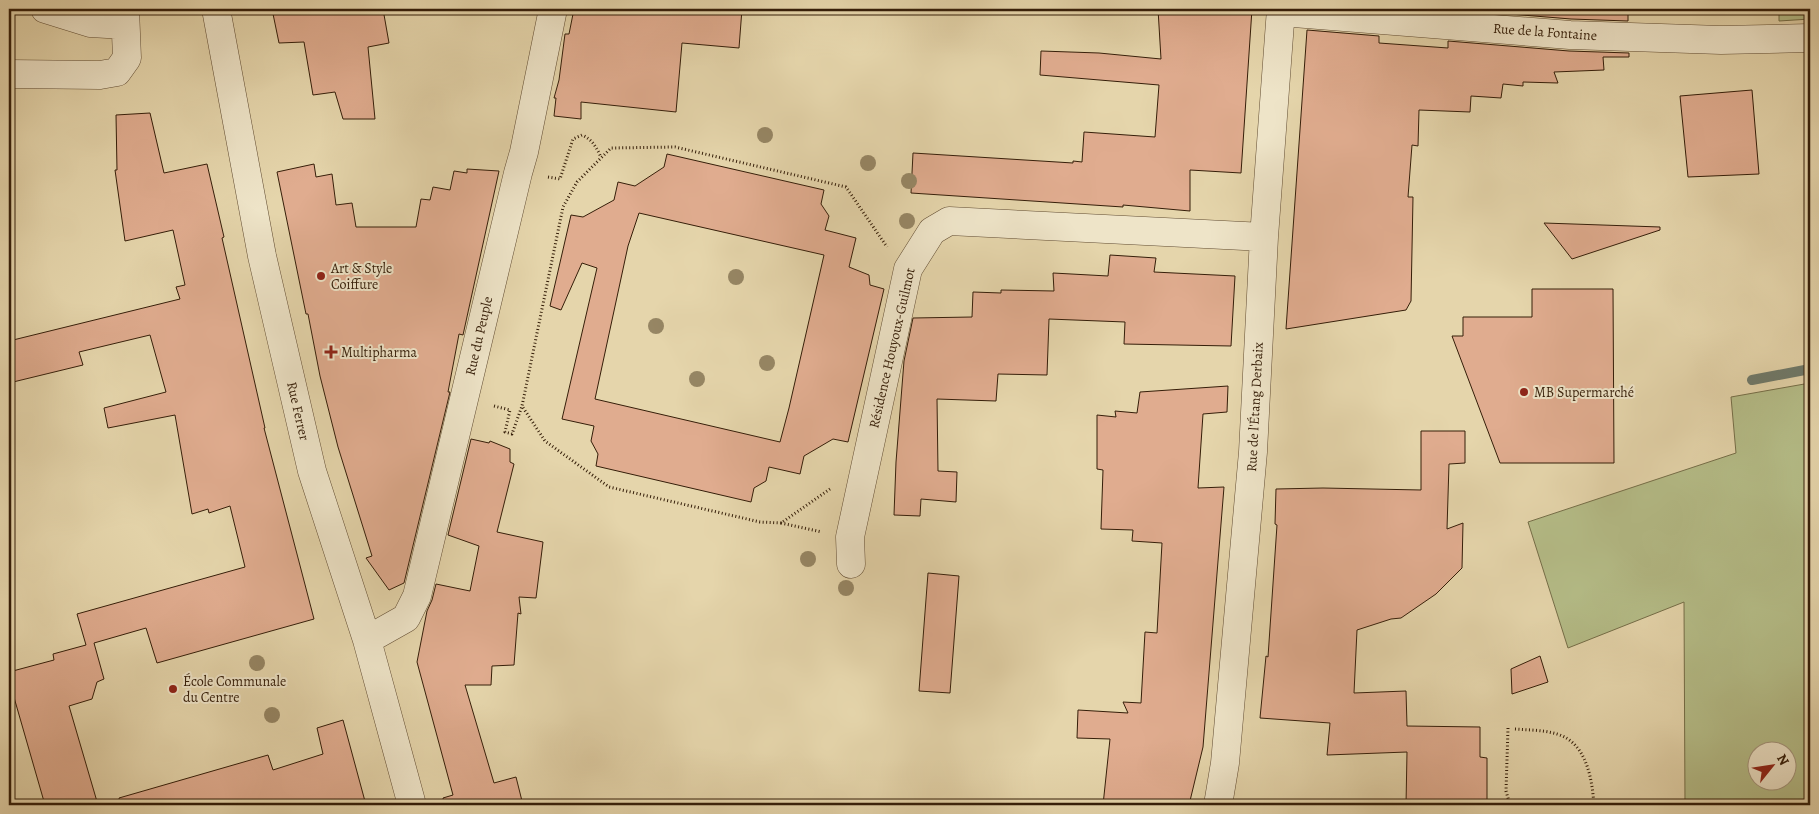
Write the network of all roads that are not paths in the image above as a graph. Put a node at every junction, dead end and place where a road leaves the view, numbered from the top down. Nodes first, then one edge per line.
1 (45, 9) edge
2 (216, 9) edge
3 (553, 9) edge
4 (1281, 10) edge
5 (125, 17) edge
6 (1810, 38) edge
7 (9, 74) edge
8 (1264, 237) junction
9 (851, 564) dead end
10 (367, 640) junction
11 (412, 805) edge
12 (1218, 805) edge

1 - 5 street
2 - 10 street, Rue Ferrer
3 - 10 street, Rue du Peuple
4 - 6 street, Rue de la Fontaine
4 - 8 street, Rue de l'Étang Derbaix
5 - 7 street
8 - 9 street, Résidence Houyoux-Guilmot
8 - 12 street, Rue de l'Étang Derbaix
10 - 11 street, Rue Ferrer

